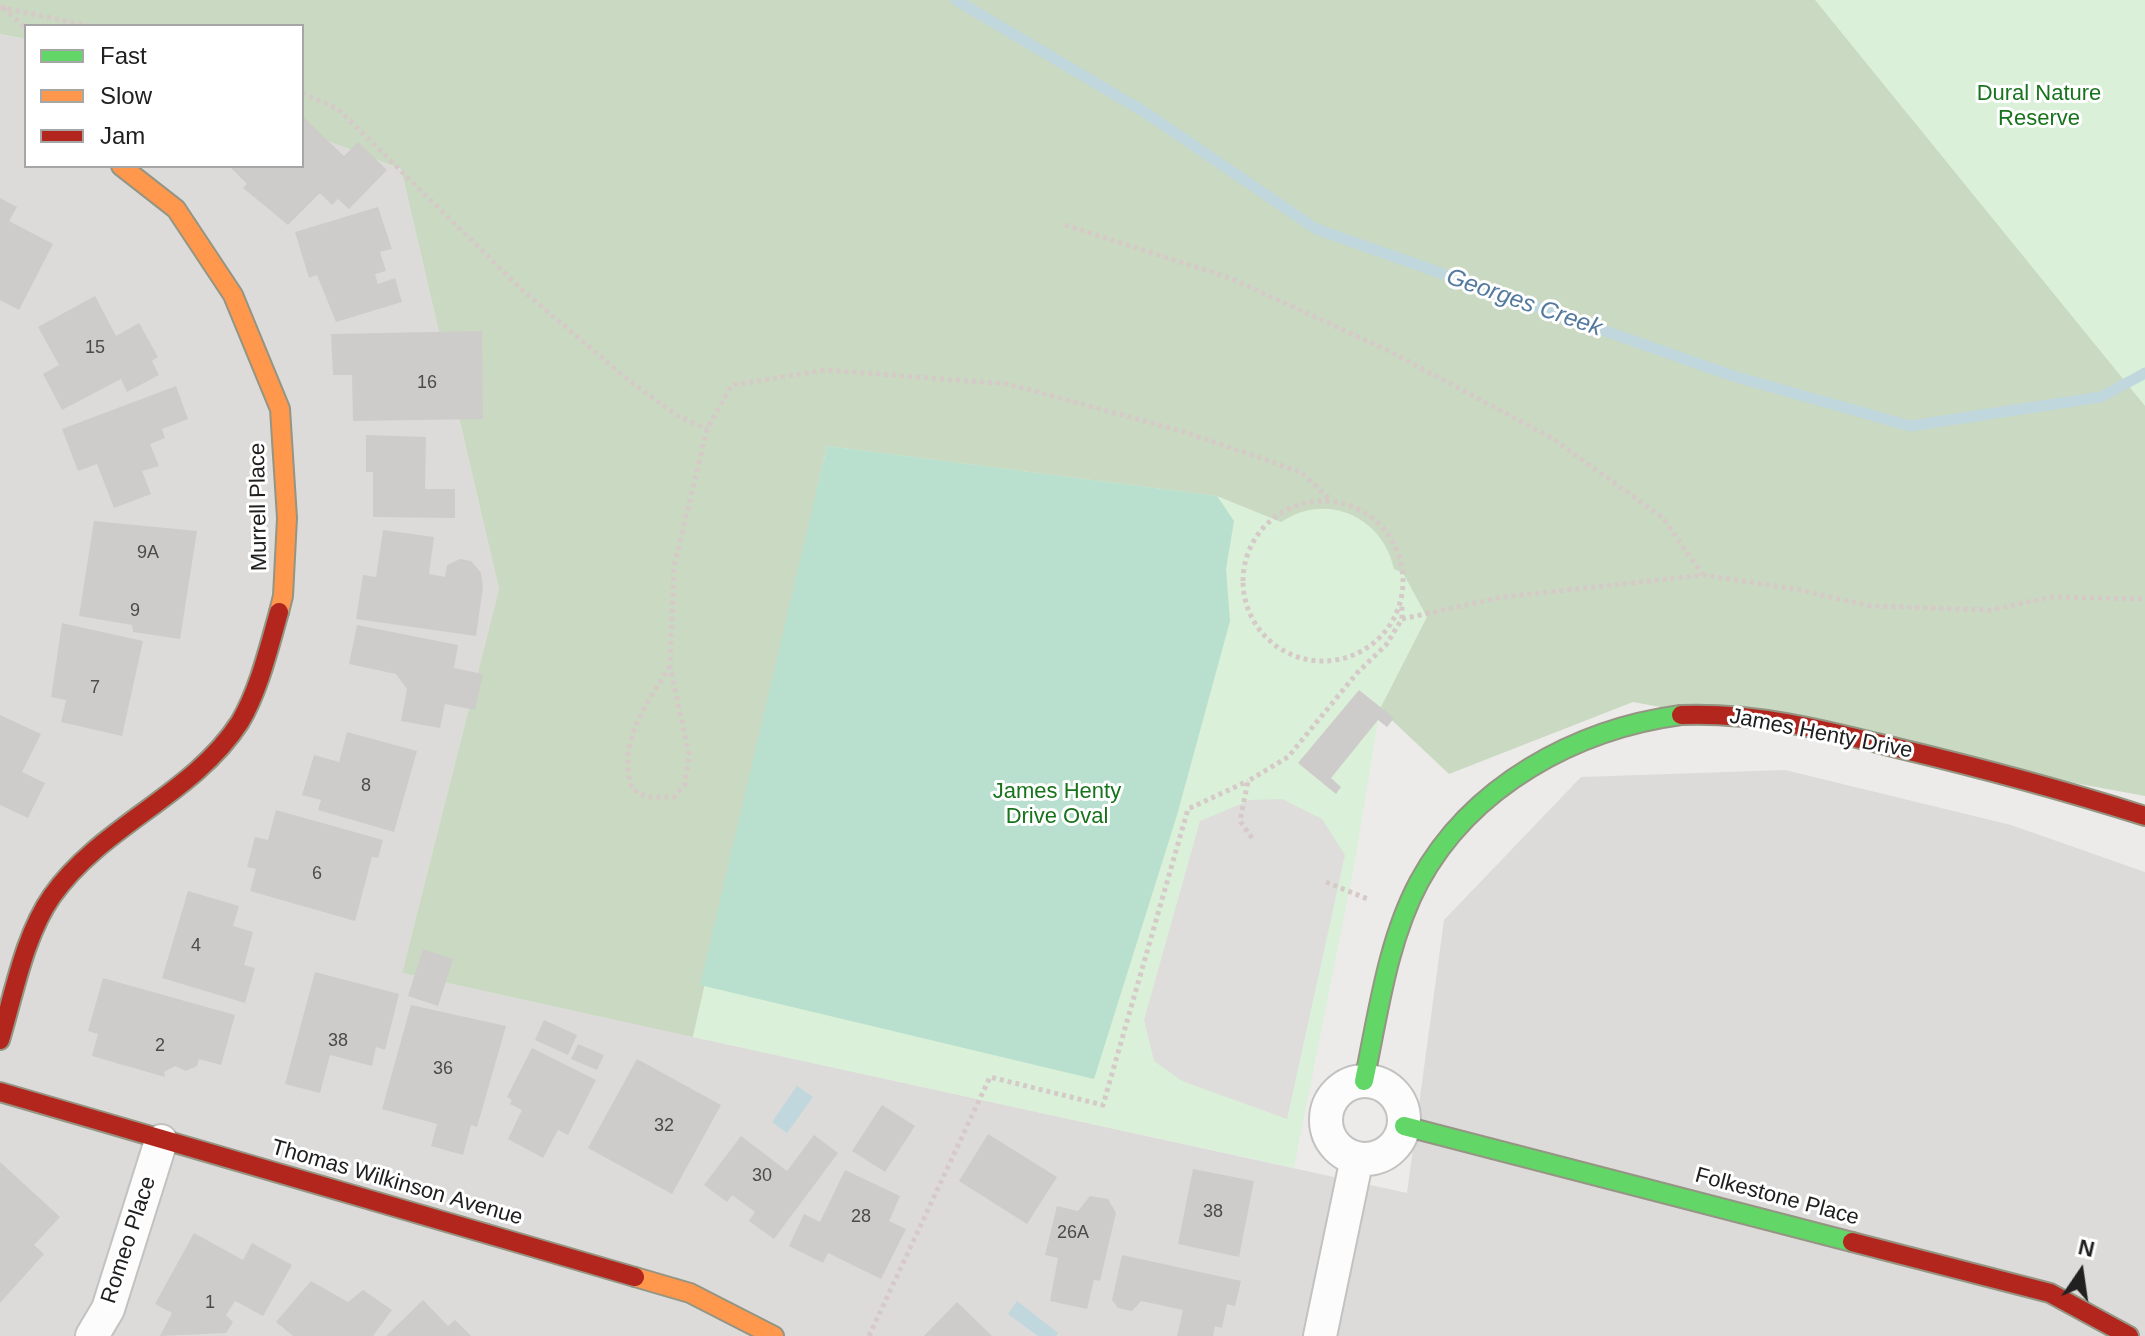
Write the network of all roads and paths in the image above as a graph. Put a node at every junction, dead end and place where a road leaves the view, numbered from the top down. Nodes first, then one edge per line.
1 (1, 7) edge
2 (80, 24) edge
3 (24, 26) edge
4 (304, 94) edge
5 (124, 168) edge
6 (1065, 225) dead end
7 (707, 429) junction
8 (1331, 500) junction
9 (1703, 575) junction
10 (1403, 595) junction
11 (2145, 599) edge
12 (1402, 619) junction
13 (670, 666) junction
14 (1248, 781) junction
15 (2145, 816) edge
16 (1252, 838) dead end
17 (0, 1040) edge
18 (1364, 1081) junction
19 (0, 1092) edge
20 (1404, 1126) junction
21 (161, 1141) junction
22 (1357, 1158) junction
23 (92, 1336) edge
24 (774, 1336) edge
25 (869, 1336) edge
26 (1320, 1336) edge
27 (2129, 1336) edge

1 - 2 path
1 - 3 path
4 - 7 path
5 - 17 street, Murrell Place
6 - 9 path
7 - 8 path
7 - 13 path
8 - 10 path
8 - 10 path
9 - 11 path
9 - 12 path
10 - 12 path
12 - 14 path
13 - 13 path
14 - 16 path
14 - 25 path
15 - 18 street, James Henty Drive
18 - 20 street
18 - 22 street
19 - 21 street, Thomas Wilkinson Avenue
20 - 22 street
20 - 27 street, Folkestone Place
21 - 23 street, Romeo Place
21 - 24 street, Thomas Wilkinson Avenue
22 - 26 street

